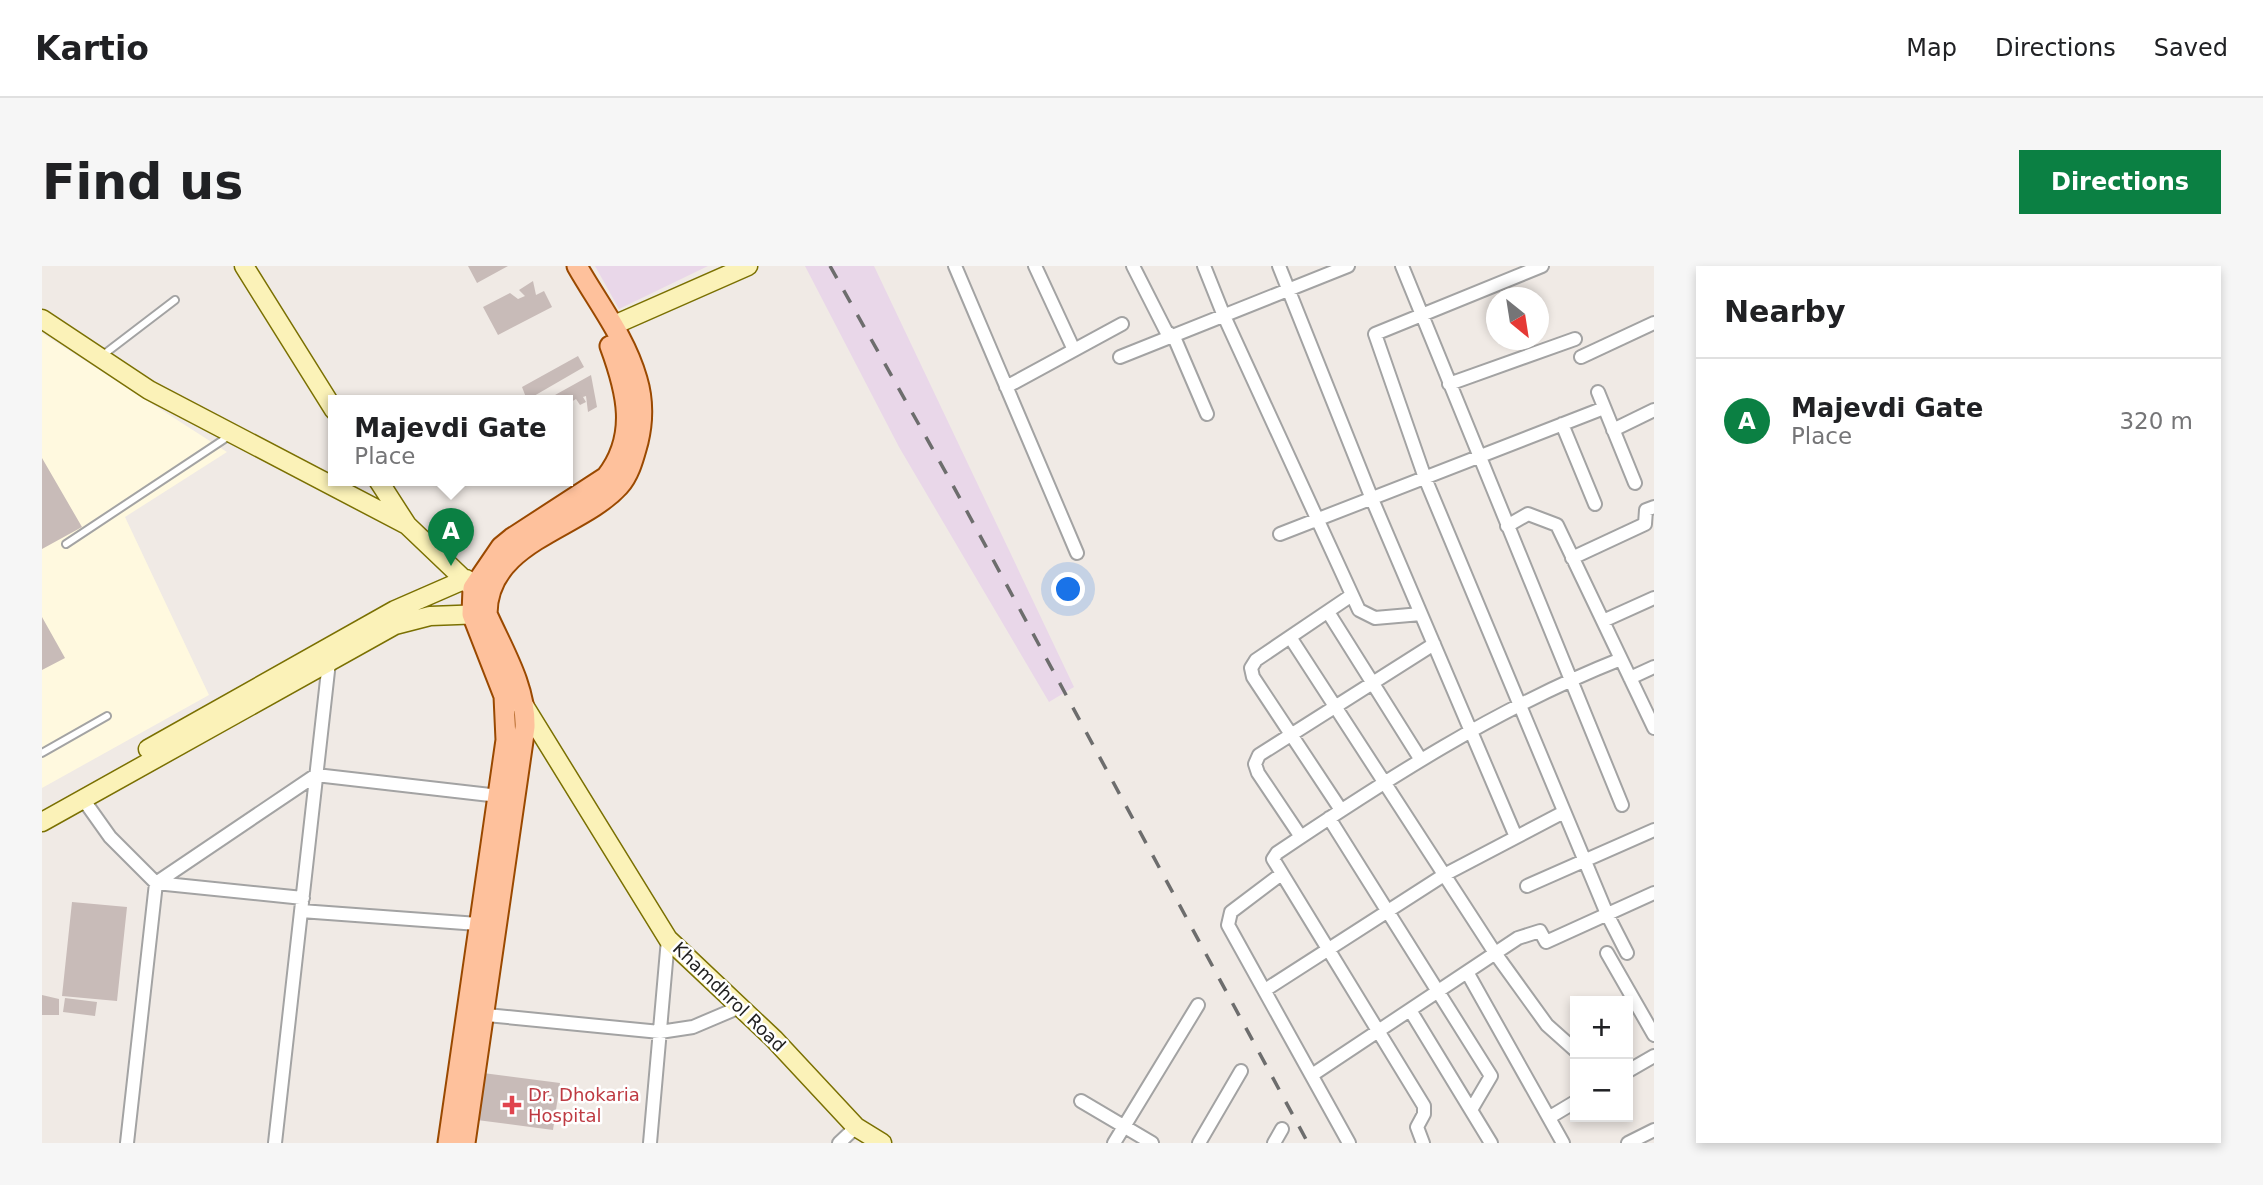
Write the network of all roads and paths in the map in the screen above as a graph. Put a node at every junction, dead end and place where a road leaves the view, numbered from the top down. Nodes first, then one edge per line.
1 (244, 266) edge
2 (564, 266) edge
3 (577, 266) edge
4 (748, 266) edge
5 (955, 266) edge
6 (1035, 266) edge
7 (1133, 266) edge
8 (1204, 266) edge
9 (1279, 266) edge
10 (1348, 266) edge
11 (1402, 266) edge
12 (1542, 266) edge
13 (1288, 289) junction
14 (175, 300) dead end
15 (1420, 315) junction
16 (1224, 316) junction
17 (42, 320) edge
18 (1654, 323) edge
19 (1122, 324) dead end
20 (614, 325) junction
21 (1174, 337) junction
22 (1575, 339) dead end
23 (1074, 350) junction
24 (1121, 356) dead end
25 (1581, 357) dead end
26 (99, 359) junction
27 (1449, 384) junction
28 (1006, 387) junction
29 (1598, 391) dead end
30 (328, 400) edge
31 (1604, 408) junction
32 (1654, 410) edge
33 (1207, 414) dead end
34 (1562, 424) junction
35 (1613, 430) junction
36 (231, 435) junction
37 (1479, 457) junction
38 (1425, 478) junction
39 (1634, 483) dead end
40 (328, 485) edge
41 (331, 486) edge
42 (382, 486) edge
43 (1372, 499) junction
44 (1595, 505) dead end
45 (1654, 506) edge
46 (1318, 520) junction
47 (407, 525) junction
48 (1507, 526) junction
49 (1280, 534) dead end
50 (65, 544) dead end
51 (1077, 554) dead end
52 (1572, 558) junction
53 (1352, 595) junction
54 (1654, 598) edge
55 (477, 599) junction
56 (1328, 612) junction
57 (1421, 614) junction
58 (1603, 621) junction
59 (1290, 637) junction
60 (1434, 644) junction
61 (1621, 659) junction
62 (329, 662) junction
63 (1654, 667) edge
64 (1630, 678) junction
65 (1570, 679) junction
66 (1373, 683) junction
67 (505, 696) junction
68 (1519, 703) junction
69 (1336, 706) junction
70 (525, 707) junction
71 (107, 716) dead end
72 (1654, 728) edge
73 (1471, 731) junction
74 (1292, 734) junction
75 (42, 753) edge
76 (1421, 760) junction
77 (316, 775) junction
78 (1385, 781) junction
79 (499, 796) junction
80 (83, 799) junction
81 (1622, 804) dead end
82 (1341, 810) junction
83 (42, 811) edge
84 (1564, 812) junction
85 (1329, 818) junction
86 (42, 822) edge
87 (1654, 830) edge
88 (1301, 837) junction
89 (1516, 837) junction
90 (1585, 861) junction
91 (1280, 875) junction
92 (1444, 875) junction
93 (156, 883) junction
94 (1527, 886) dead end
95 (1654, 893) edge
96 (302, 905) junction
97 (1388, 911) junction
98 (1607, 914) junction
99 (478, 924) junction
100 (668, 939) junction
101 (1327, 950) junction
102 (1495, 953) junction
103 (1607, 953) dead end
104 (1627, 953) dead end
105 (1466, 972) junction
106 (1265, 990) junction
107 (1438, 991) junction
108 (1198, 1005) dead end
109 (740, 1007) junction
110 (1410, 1010) junction
111 (474, 1014) junction
112 (1379, 1030) junction
113 (660, 1032) junction
114 (1654, 1035) edge
115 (1570, 1046) edge
116 (1654, 1056) edge
117 (1633, 1068) edge
118 (1241, 1071) dead end
119 (1312, 1075) junction
120 (1081, 1101) dead end
121 (1570, 1105) edge
122 (1471, 1110) junction
123 (1550, 1117) junction
124 (1124, 1126) junction
125 (856, 1127) junction
126 (1282, 1129) dead end
127 (1654, 1130) edge
128 (127, 1143) edge
129 (275, 1143) edge
130 (448, 1143) edge
131 (465, 1143) edge
132 (650, 1143) edge
133 (839, 1143) edge
134 (882, 1143) edge
135 (1114, 1143) edge
136 (1152, 1143) edge
137 (1199, 1143) edge
138 (1274, 1143) edge
139 (1349, 1143) edge
140 (1423, 1143) edge
141 (1490, 1143) edge
142 (1563, 1143) edge
143 (1628, 1143) edge

1 - 30 main road
2 - 55 main road
3 - 20 main road
4 - 20 main road
5 - 28 street
6 - 23 street
7 - 21 street
8 - 16 street
9 - 13 street
10 - 13 street
11 - 15 street
12 - 15 street
13 - 16 street
13 - 43 street
14 - 26 lane
15 - 27 street
15 - 38 street
16 - 21 street
16 - 46 street
17 - 26 main road
18 - 25 street
19 - 23 street
20 - 55 main road
21 - 24 street
21 - 33 street
22 - 27 street
23 - 28 street
26 - 36 main road
27 - 37 street
28 - 51 street
29 - 31 street
31 - 34 street
31 - 35 street
32 - 35 street
34 - 37 street
34 - 44 street
35 - 39 street
36 - 40 main road
36 - 50 lane
37 - 38 street
37 - 48 street
38 - 43 street
38 - 68 street
41 - 47 main road
42 - 47 main road
43 - 46 street
43 - 57 street
45 - 52 street
46 - 49 street
46 - 53 street
47 - 55 main road
48 - 52 street
48 - 65 street
52 - 58 street
53 - 56 street
53 - 57 street
54 - 58 street
55 - 62 main road
55 - 67 main road
55 - 70 main road
55 - 83 main road
56 - 59 street
56 - 66 street
57 - 60 street
58 - 61 street
59 - 69 street
59 - 74 street
60 - 66 street
60 - 73 street
61 - 64 street
61 - 65 street
62 - 77 street
62 - 80 main road
63 - 64 street
64 - 72 street
65 - 68 street
65 - 81 street
66 - 69 street
66 - 76 street
67 - 70 main road, Khamdhrol Road
67 - 79 main road
68 - 73 street
68 - 84 street
69 - 74 street
69 - 78 street
70 - 100 main road, Khamdhrol Road
70 - 111 main road
71 - 75 lane
73 - 76 street
73 - 89 street
74 - 82 street
74 - 88 street
76 - 78 street
77 - 79 street
77 - 93 street
77 - 96 street
78 - 82 street
78 - 92 street
79 - 99 main road
80 - 86 main road
80 - 93 street
82 - 85 street
84 - 89 street
84 - 90 street
85 - 88 street
85 - 97 street
87 - 90 street
88 - 91 street
89 - 92 street
90 - 94 street
90 - 98 street
91 - 101 street
91 - 106 street
92 - 97 street
92 - 102 street
93 - 96 street
93 - 128 street
95 - 98 street
96 - 99 street
96 - 129 street
97 - 101 street
97 - 107 street
98 - 102 street
98 - 104 street
99 - 111 main road
100 - 109 main road, Khamdhrol Road
100 - 113 street
101 - 106 street
101 - 112 street
102 - 105 street
102 - 115 street
103 - 114 street
105 - 107 street
105 - 123 street
106 - 119 street
107 - 110 street
107 - 122 street
108 - 124 street
109 - 113 street
109 - 125 main road, Khamdhrol Road
110 - 112 street
110 - 122 street
111 - 113 street
111 - 130 main road
111 - 131 main road
112 - 119 street
112 - 140 street
113 - 132 street
116 - 117 street
118 - 137 street
119 - 139 street
120 - 124 street
121 - 123 street
122 - 141 street
123 - 142 street
124 - 135 street
124 - 136 street
125 - 133 street
125 - 134 main road, Khamdhrol Road
126 - 138 street
127 - 143 street

